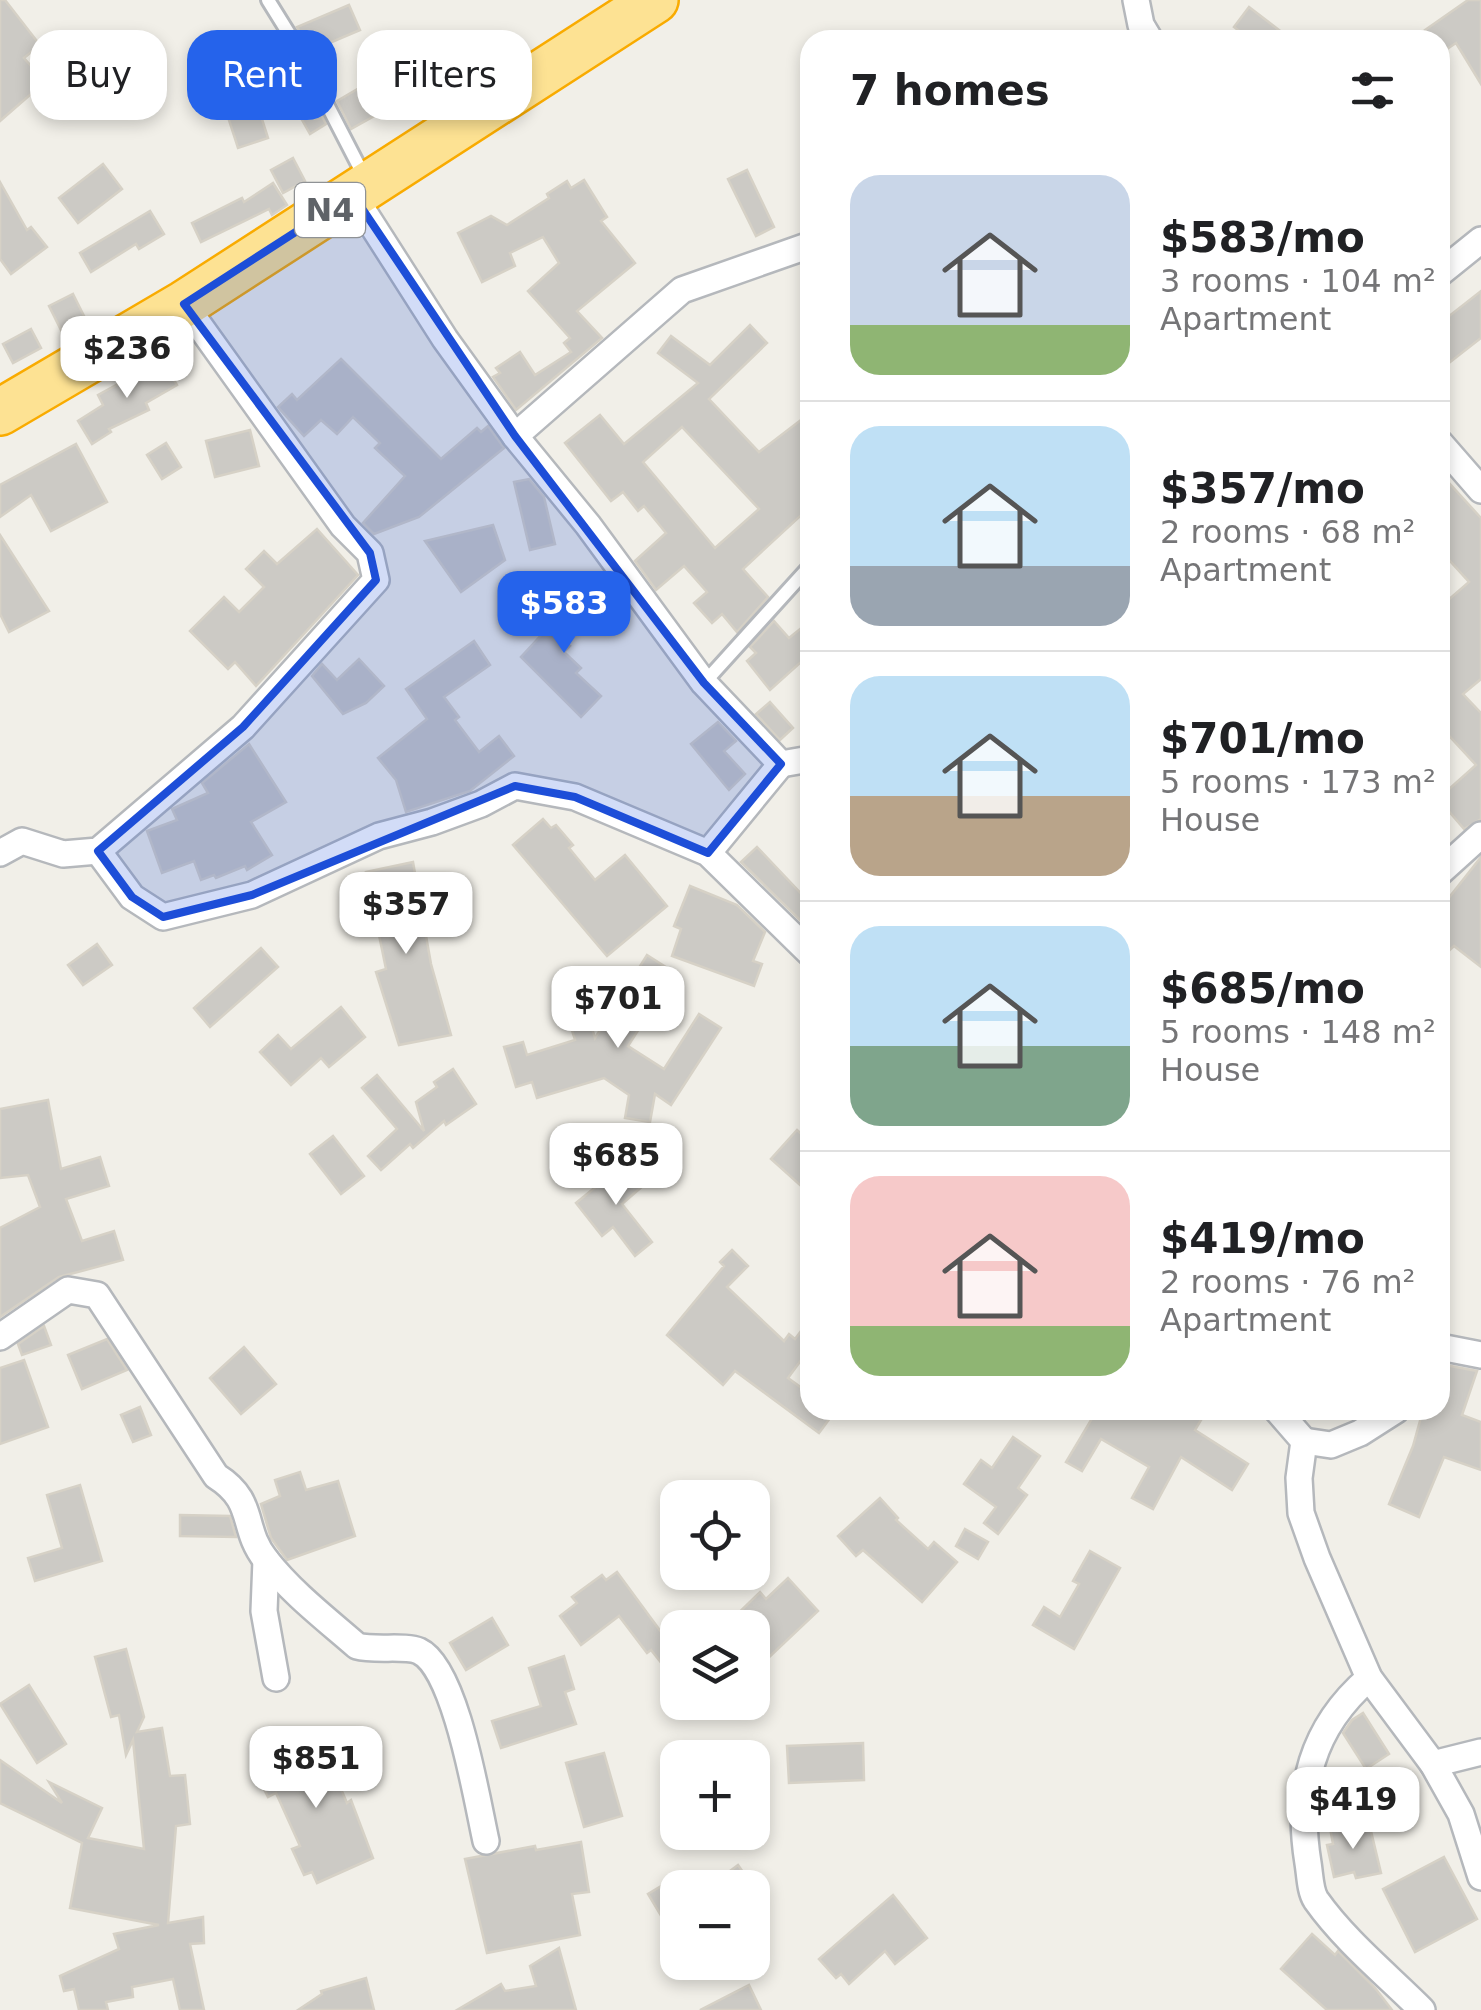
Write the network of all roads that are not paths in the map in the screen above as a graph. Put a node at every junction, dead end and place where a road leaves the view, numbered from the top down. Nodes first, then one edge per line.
1 (268, 0) edge
2 (655, 0) edge
3 (1136, 0) edge
4 (1144, 30) edge
5 (360, 189) junction
6 (1481, 240) edge
7 (800, 249) edge
8 (1450, 265) edge
9 (184, 304) junction
10 (0, 412) edge
11 (515, 436) junction
12 (1450, 454) edge
13 (1481, 490) edge
14 (800, 577) edge
15 (704, 682) junction
16 (800, 761) edge
17 (781, 764) junction
18 (1481, 835) edge
19 (98, 851) junction
20 (0, 853) edge
21 (708, 853) junction
22 (1450, 863) edge
23 (800, 943) edge
24 (0, 1337) edge
25 (1450, 1349) edge
26 (1481, 1355) edge
27 (1286, 1420) edge
28 (1380, 1420) edge
29 (1304, 1441) junction
30 (266, 1560) junction
31 (276, 1678) dead end
32 (1369, 1678) junction
33 (1481, 1752) edge
34 (1433, 1764) junction
35 (486, 1842) dead end
36 (1481, 1877) edge
37 (1422, 2010) edge

1 - 5 lane
2 - 5 highway, N4
3 - 4 street
5 - 9 highway, N4
5 - 11 street
6 - 8 street
7 - 11 street
9 - 10 highway, N4
9 - 19 street
11 - 15 street
12 - 13 street
14 - 15 lane
15 - 17 street
16 - 17 street
17 - 21 street
18 - 22 street
19 - 20 street
19 - 21 street
21 - 23 street
24 - 30 street
25 - 26 street
27 - 29 street
28 - 29 street
29 - 32 street
30 - 31 street
30 - 35 street
32 - 34 street
32 - 37 street
33 - 34 street
34 - 36 street

